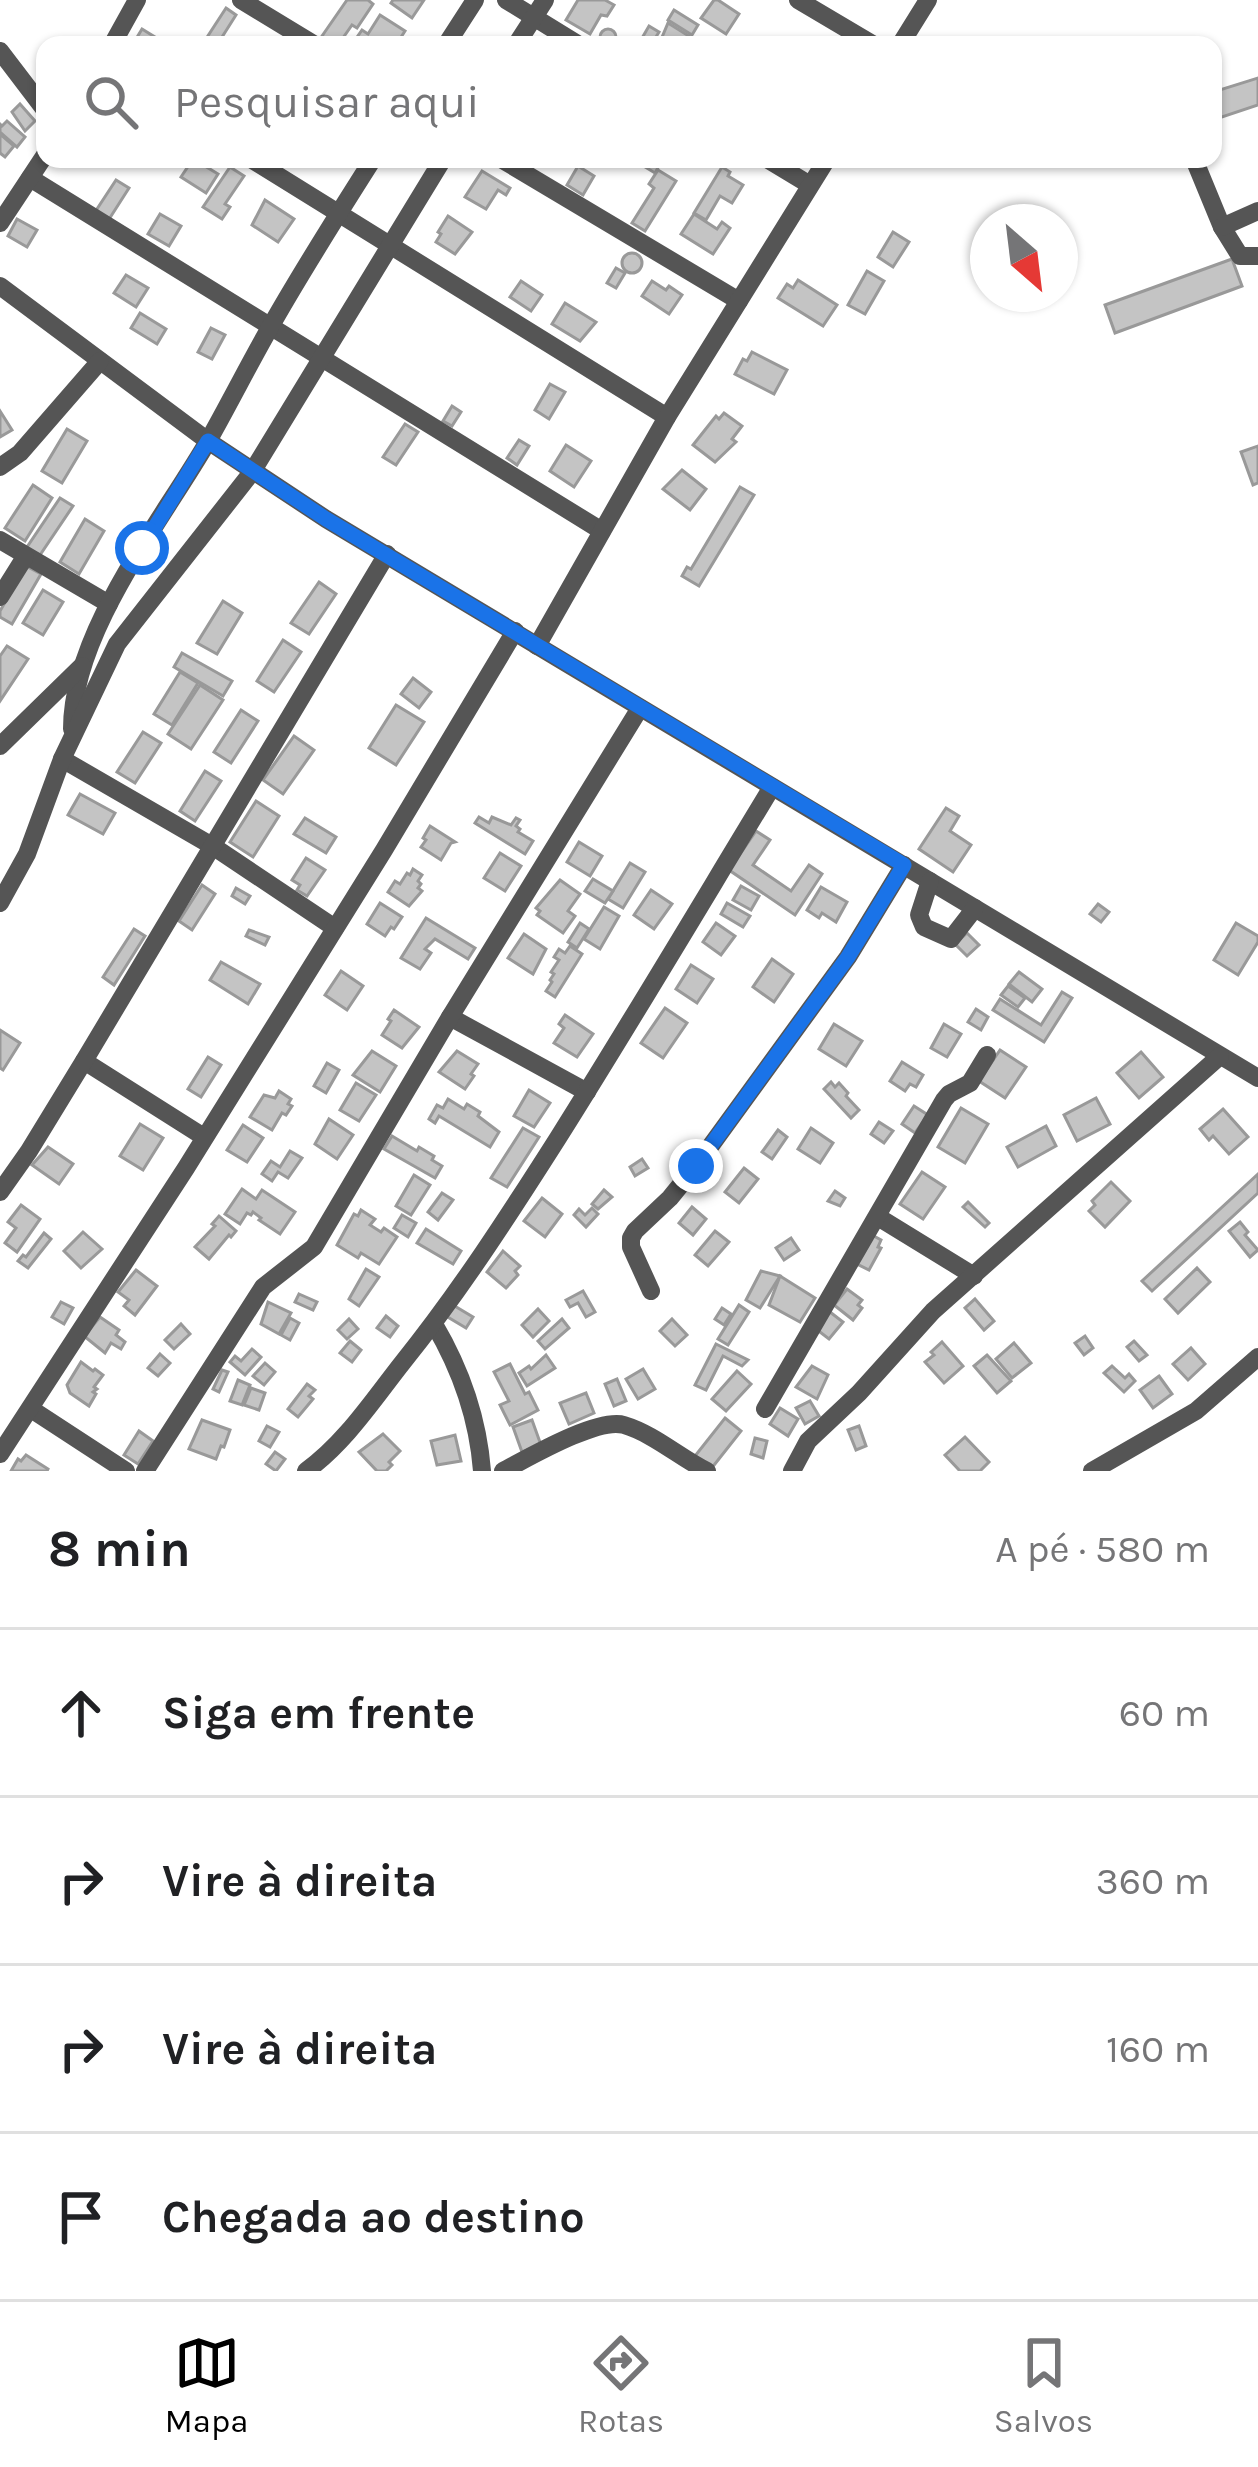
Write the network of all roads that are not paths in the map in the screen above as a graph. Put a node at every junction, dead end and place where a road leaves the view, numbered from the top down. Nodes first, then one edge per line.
1 (137, 0) edge
2 (241, 0) edge
3 (475, 0) edge
4 (506, 0) edge
5 (798, 0) edge
6 (928, 0) edge
7 (539, 9) edge
8 (117, 36) edge
9 (300, 36) edge
10 (452, 36) edge
11 (522, 36) edge
12 (569, 36) edge
13 (859, 36) edge
14 (906, 36) edge
15 (0, 51) edge
16 (36, 98) edge
17 (37, 168) edge
18 (266, 168) edge
19 (368, 168) edge
20 (437, 168) edge
21 (516, 168) edge
22 (782, 168) edge
23 (820, 168) edge
24 (1198, 168) edge
25 (30, 178) junction
26 (810, 185) junction
27 (1258, 211) edge
28 (340, 213) junction
29 (0, 224) edge
30 (1222, 227) junction
31 (390, 244) junction
32 (1258, 256) edge
33 (0, 286) edge
34 (739, 301) junction
35 (270, 327) junction
36 (321, 359) junction
37 (100, 361) junction
38 (667, 416) junction
39 (208, 441) junction
40 (0, 467) edge
41 (252, 472) junction
42 (602, 531) junction
43 (0, 540) edge
44 (387, 554) junction
45 (25, 556) junction
46 (0, 597) edge
47 (109, 604) junction
48 (515, 631) junction
49 (537, 646) junction
50 (85, 663) junction
51 (640, 708) junction
52 (72, 737) junction
53 (3, 746) edge
54 (62, 759) junction
55 (772, 788) junction
56 (214, 847) junction
57 (904, 865) junction
58 (930, 881) junction
59 (0, 903) edge
60 (975, 908) junction
61 (335, 928) junction
62 (450, 1017) junction
63 (987, 1055) dead end
64 (1220, 1056) junction
65 (84, 1061) junction
66 (1258, 1078) edge
67 (587, 1092) junction
68 (204, 1137) junction
69 (0, 1192) edge
70 (878, 1216) junction
71 (974, 1276) junction
72 (651, 1291) dead end
73 (434, 1324) junction
74 (1258, 1357) edge
75 (31, 1409) junction
76 (765, 1409) dead end
77 (0, 1454) edge
78 (126, 1471) edge
79 (145, 1471) edge
80 (306, 1471) edge
81 (482, 1471) edge
82 (503, 1471) edge
83 (707, 1471) edge
84 (792, 1471) edge
85 (1092, 1471) edge

1 - 8 street
2 - 9 street
3 - 10 street
4 - 7 street
5 - 13 street
6 - 14 street
7 - 11 street
7 - 12 street
15 - 16 street
17 - 25 street
18 - 28 street
19 - 28 street
20 - 31 street
21 - 34 street
22 - 26 street
23 - 26 street
24 - 30 street
25 - 29 street
25 - 35 street
26 - 34 street
27 - 30 street
28 - 31 street
28 - 35 street
30 - 32 street
31 - 36 street
31 - 38 street
33 - 37 street
34 - 38 street
35 - 36 street
35 - 39 street
36 - 41 street
36 - 42 street
37 - 39 street
37 - 40 street
38 - 42 street
39 - 41 street
39 - 47 street
41 - 44 street
41 - 52 street
42 - 49 street
43 - 45 street
44 - 48 street
44 - 56 street
45 - 46 street
45 - 47 street
47 - 50 street
48 - 49 street
48 - 61 street
49 - 51 street
50 - 52 street
50 - 53 street
51 - 55 street
51 - 62 street
52 - 54 street
54 - 56 street
54 - 59 street
55 - 57 street
55 - 67 street
56 - 61 street
56 - 65 street
57 - 58 street
57 - 72 street
58 - 60 street
58 - 60 street
60 - 64 street
61 - 68 street
62 - 67 street
62 - 79 street
63 - 70 street
64 - 66 street
64 - 71 street
65 - 68 street
65 - 69 street
67 - 73 street
68 - 75 street
70 - 71 street
70 - 76 street
71 - 84 street
73 - 80 street
73 - 81 street
74 - 85 street
75 - 77 street
75 - 78 street
82 - 83 street

